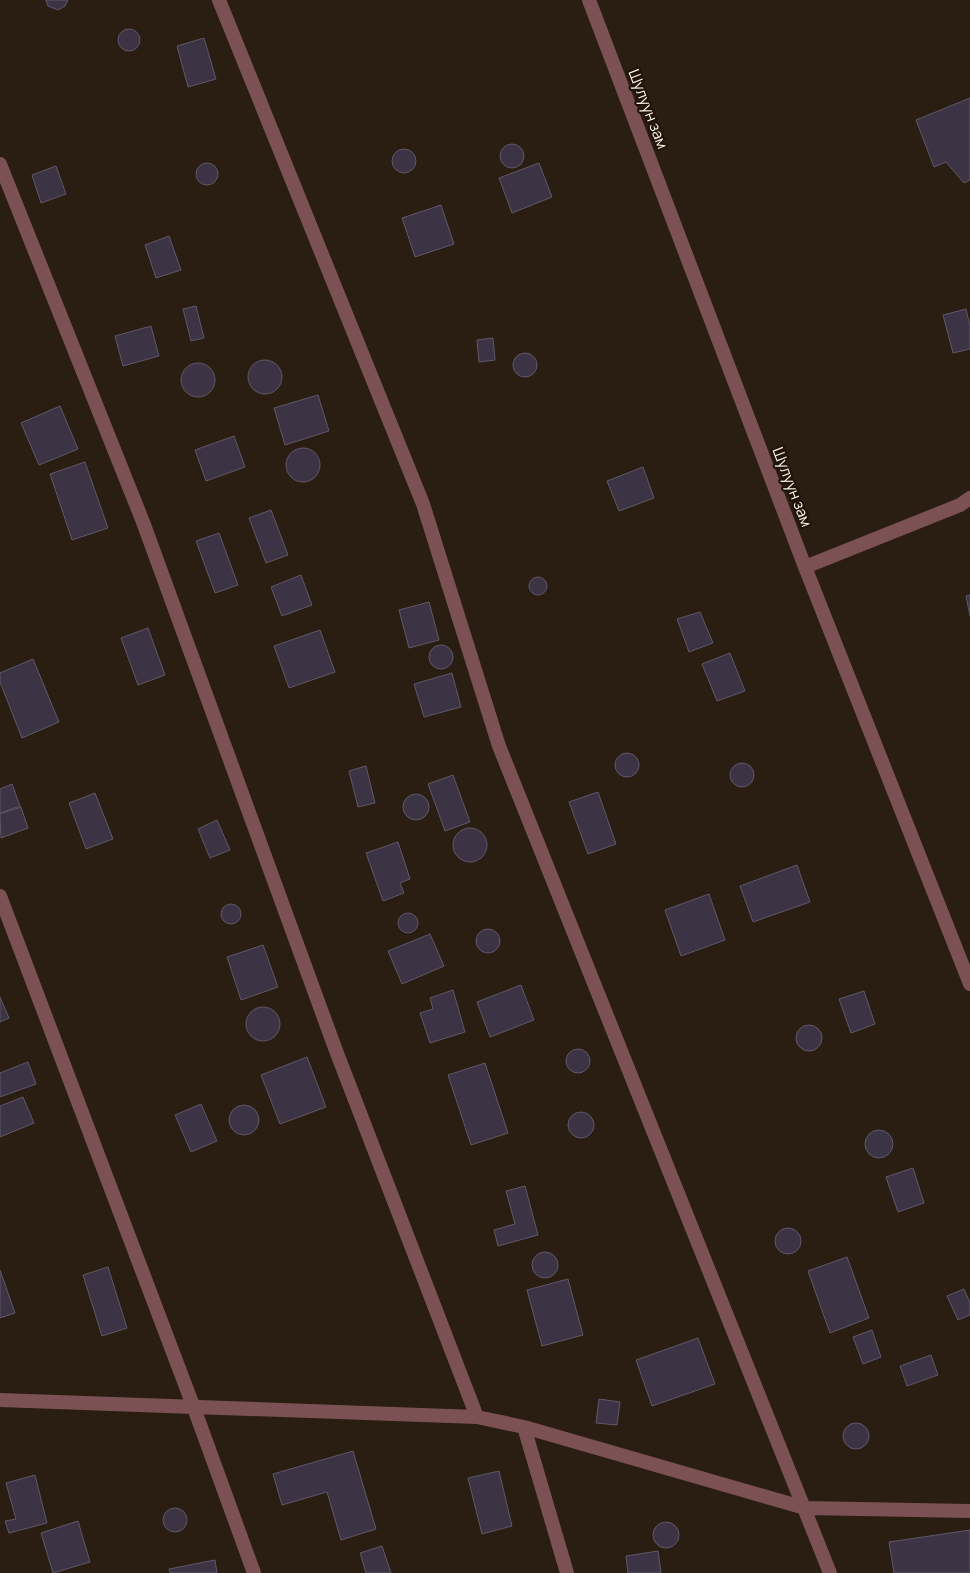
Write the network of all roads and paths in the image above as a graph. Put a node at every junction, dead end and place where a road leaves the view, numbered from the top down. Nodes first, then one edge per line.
1 (219, 0) edge
2 (589, 0) edge
3 (0, 164) edge
4 (970, 498) edge
5 (805, 567) junction
6 (0, 896) edge
7 (970, 984) edge
8 (0, 1400) edge
9 (194, 1408) junction
10 (477, 1417) junction
11 (524, 1427) junction
12 (805, 1508) junction
13 (970, 1511) edge
14 (254, 1573) edge
15 (567, 1573) edge
16 (830, 1573) edge

1 - 12 street
2 - 5 street, Шулуун зам
3 - 10 street
4 - 5 street
5 - 7 street, Шулуун зам
6 - 9 street
8 - 9 street
9 - 10 street
9 - 14 street
10 - 11 street
11 - 12 street
11 - 15 street
12 - 13 street
12 - 16 street

